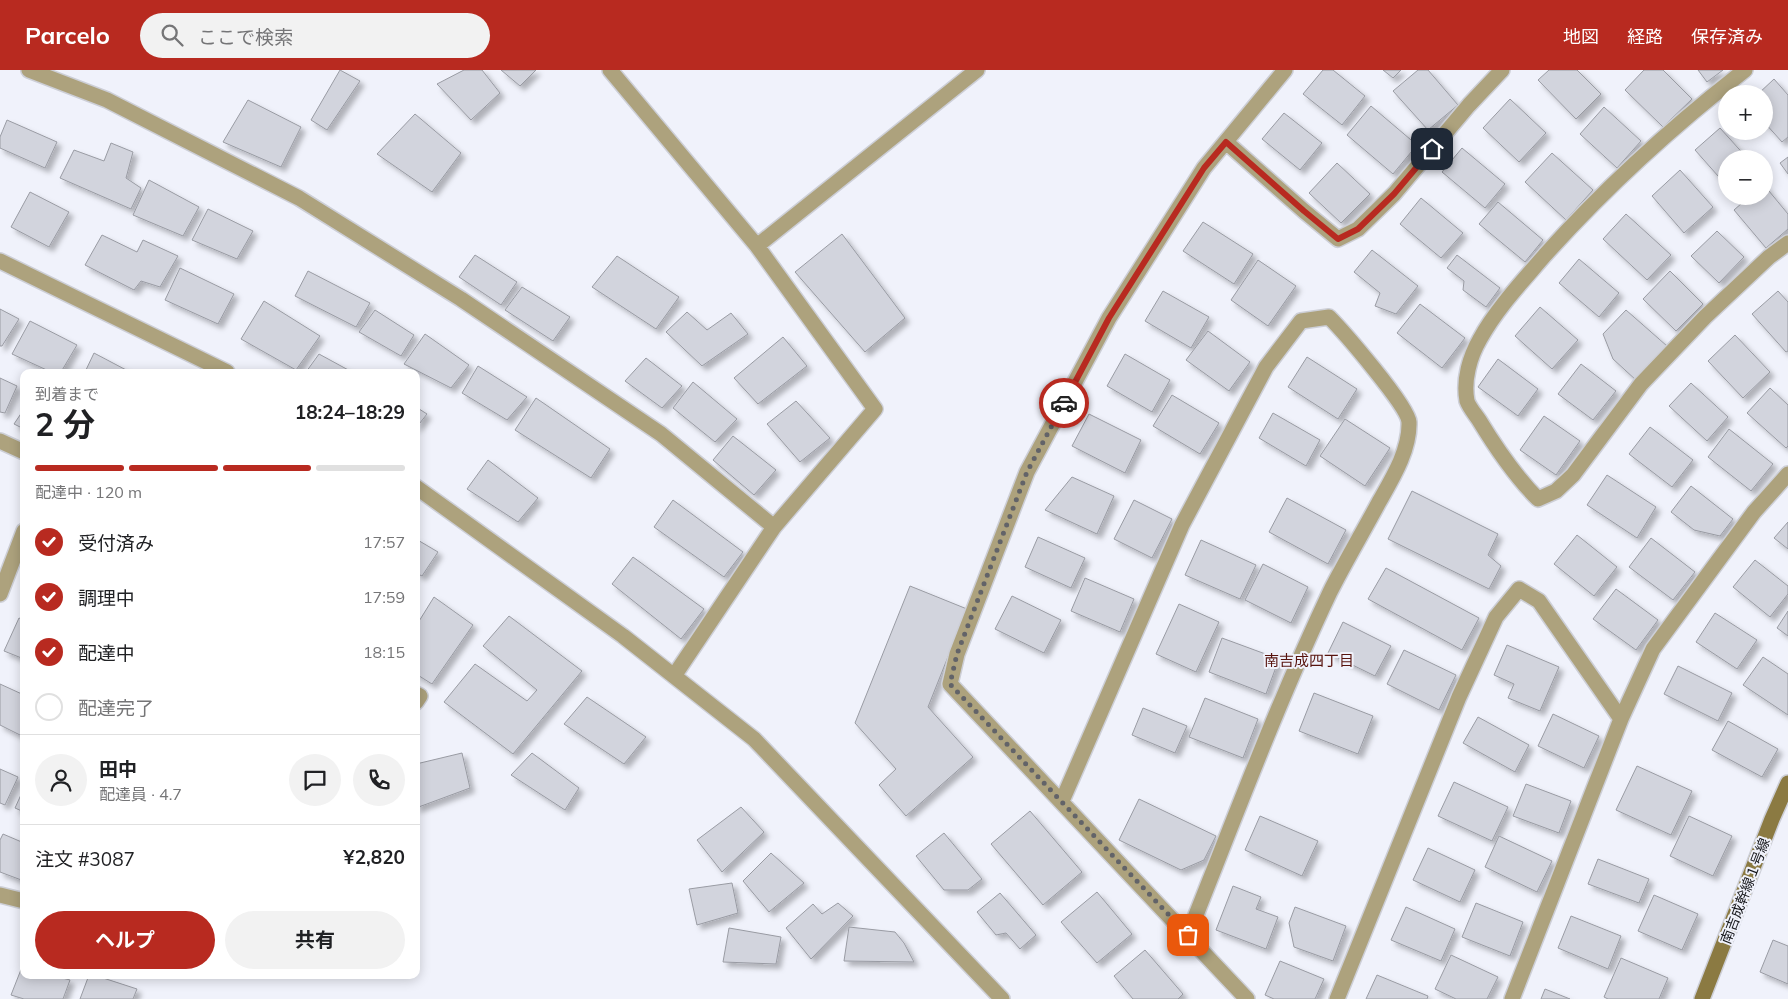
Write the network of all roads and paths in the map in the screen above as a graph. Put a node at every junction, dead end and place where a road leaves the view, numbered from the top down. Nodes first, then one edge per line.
1 (29, 70) edge
2 (610, 70) edge
3 (977, 70) edge
4 (1285, 70) edge
5 (1502, 70) edge
6 (1745, 70) edge
7 (1226, 142) junction
8 (1788, 243) edge
9 (757, 246) junction
10 (0, 261) edge
11 (221, 369) edge
12 (0, 441) edge
13 (20, 450) edge
14 (1788, 474) edge
15 (420, 490) edge
16 (774, 528) junction
17 (20, 542) edge
18 (0, 594) edge
19 (674, 676) junction
20 (1621, 719) junction
21 (1788, 782) edge
22 (1062, 801) junction
23 (0, 896) edge
24 (20, 900) edge
25 (1188, 935) junction
26 (1002, 999) edge
27 (1247, 999) edge
28 (1338, 999) edge
29 (1512, 999) edge
30 (1702, 999) edge

1 - 16 street
2 - 9 street
3 - 9 street
4 - 7 street
5 - 7 street
6 - 8 street
7 - 22 street
9 - 16 street
10 - 11 street
12 - 13 street
14 - 20 street
15 - 19 street
16 - 19 street
17 - 18 street
19 - 26 street
20 - 28 street
20 - 29 street
21 - 30 street, 南吉成幹線１号線
22 - 25 street
22 - 25 street
23 - 24 street
25 - 27 street

